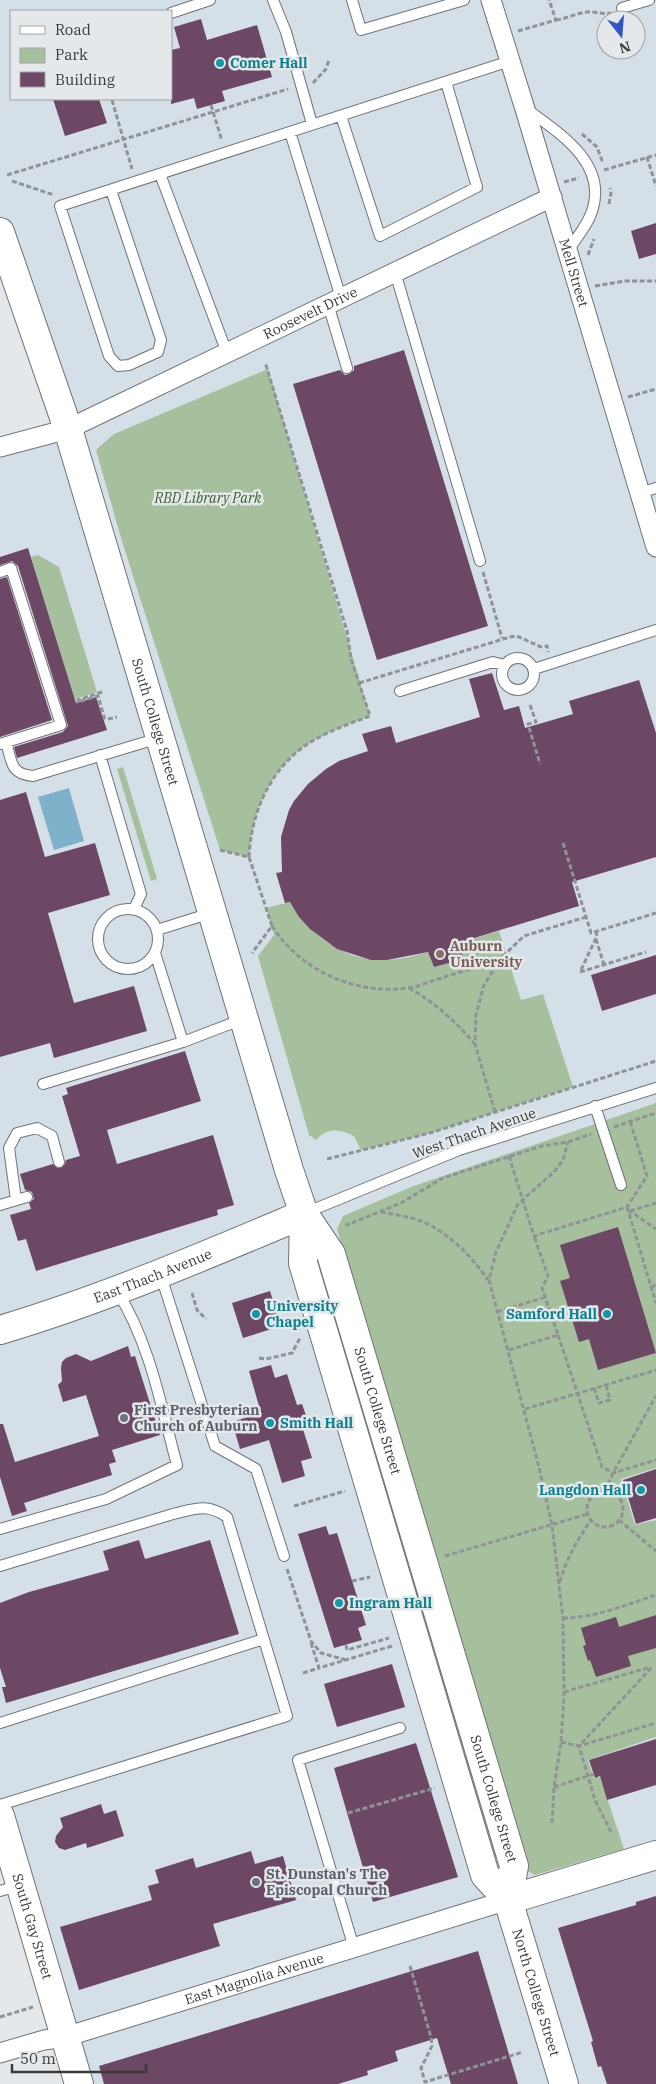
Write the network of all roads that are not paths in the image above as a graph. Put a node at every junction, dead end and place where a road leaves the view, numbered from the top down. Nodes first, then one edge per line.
1 (210, 0) edge
2 (273, 0) edge
3 (352, 0) edge
4 (464, 0) edge
5 (491, 0) edge
6 (649, 0) edge
7 (622, 8) road end
8 (172, 13) edge
9 (510, 61) junction
10 (446, 82) junction
11 (526, 109) junction
12 (341, 116) junction
13 (312, 124) junction
14 (290, 132) junction
15 (160, 174) junction
16 (111, 190) junction
17 (557, 190) junction
18 (0, 232) edge
19 (568, 251) junction
20 (396, 272) junction
21 (335, 301) junction
22 (227, 353) junction
23 (347, 368) dead end
24 (68, 429) junction
25 (0, 447) edge
26 (648, 490) edge
27 (656, 547) edge
28 (480, 561) road end
29 (0, 572) edge
30 (656, 630) edge
31 (504, 665) junction
32 (534, 669) junction
33 (400, 691) dead end
34 (160, 738) junction
35 (3, 743) edge
36 (100, 755) junction
37 (134, 909) junction
38 (212, 913) junction
39 (157, 930) junction
40 (155, 953) junction
41 (244, 1018) junction
42 (184, 1042) junction
43 (43, 1084) dead end
44 (656, 1088) edge
45 (595, 1106) junction
46 (59, 1162) dead end
47 (621, 1185) dead end
48 (27, 1197) dead end
49 (16, 1200) junction
50 (0, 1205) edge
51 (304, 1214) junction
52 (160, 1272) junction
53 (117, 1290) junction
54 (0, 1330) edge
55 (0, 1529) edge
56 (284, 1556) road end
57 (0, 1566) edge
58 (264, 1639) junction
59 (0, 1723) edge
60 (400, 1728) dead end
61 (0, 1805) edge
62 (0, 1816) edge
63 (5, 1851) edge
64 (656, 1855) edge
65 (10, 1888) edge
66 (508, 1900) junction
67 (354, 1948) junction
68 (65, 2037) junction
69 (0, 2053) edge
70 (79, 2084) edge
71 (564, 2084) edge

1 - 8 lane
2 - 13 lane
3 - 4 lane
5 - 9 street, Mell Street
6 - 7 lane
9 - 10 lane
9 - 11 street, Mell Street
10 - 12 lane
10 - 12 lane
11 - 17 street, Mell Street
11 - 19 lane
12 - 13 lane
13 - 14 lane
14 - 15 lane
14 - 21 lane
15 - 16 lane
15 - 22 lane
16 - 16 lane
17 - 19 street, Mell Street
17 - 20 street, Roosevelt Drive
18 - 24 main road, South College Street
19 - 26 street, Mell Street
20 - 21 street, Roosevelt Drive
20 - 28 lane
21 - 22 street, Roosevelt Drive
21 - 23 lane
22 - 24 street, Roosevelt Drive
24 - 25 street, Roosevelt Drive
24 - 34 main road, South College Street
26 - 27 street, Mell Street
29 - 35 lane
30 - 32 lane
31 - 32 lane
31 - 32 lane
31 - 33 lane
34 - 36 lane
34 - 38 main road, South College Street
35 - 36 lane
36 - 37 lane
37 - 39 lane
37 - 40 lane
38 - 39 lane
38 - 41 main road, South College Street
39 - 40 lane
40 - 42 lane
41 - 42 lane
41 - 51 main road, South College Street
42 - 43 lane
44 - 45 lane, West Thach Avenue
45 - 47 lane
45 - 51 lane, West Thach Avenue
46 - 49 lane
48 - 49 lane
49 - 50 lane
51 - 52 main road, East Thach Avenue
51 - 66 main road, South College Street
52 - 53 main road, East Thach Avenue
52 - 56 lane
53 - 54 main road, East Thach Avenue
53 - 55 lane
57 - 58 lane
58 - 59 lane
58 - 61 lane
60 - 67 lane
62 - 63 main road, South Gay Street
63 - 65 main road, South Gay Street
64 - 66 main road
65 - 68 main road, South Gay Street
66 - 67 street, East Magnolia Avenue
66 - 71 main road, North College Street
67 - 68 street, East Magnolia Avenue
68 - 69 street, East Magnolia Avenue
68 - 70 main road, South Gay Street

